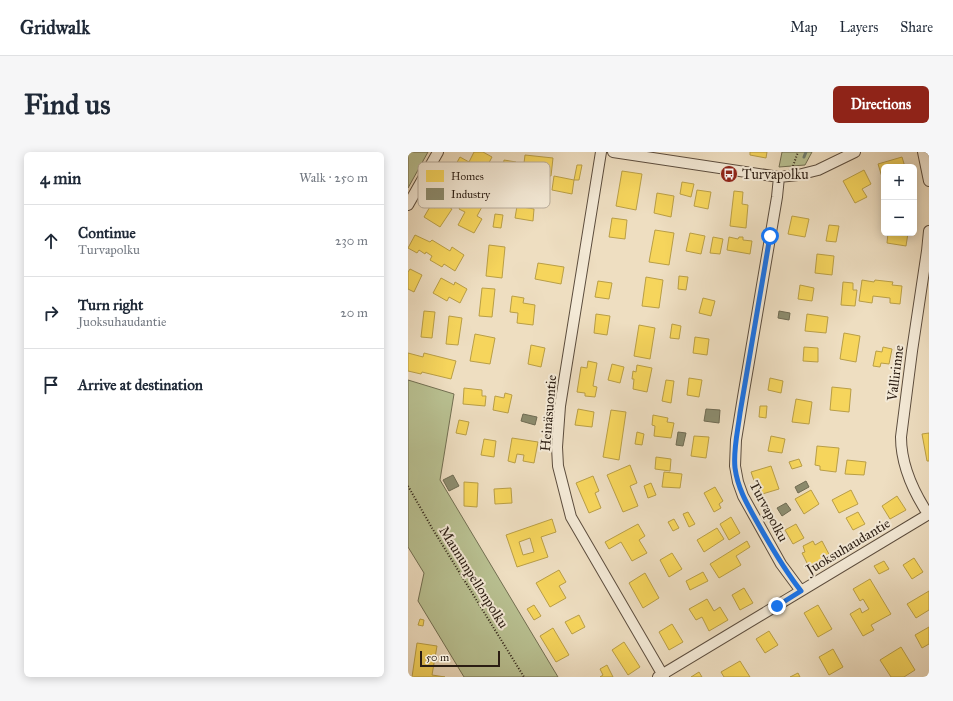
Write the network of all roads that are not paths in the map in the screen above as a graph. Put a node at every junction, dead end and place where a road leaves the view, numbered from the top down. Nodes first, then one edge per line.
1 (438, 152) edge
2 (601, 152) edge
3 (613, 152) edge
4 (855, 152) edge
5 (923, 152) edge
6 (432, 162) edge
7 (779, 177) junction
8 (929, 181) edge
9 (418, 187) edge
10 (408, 205) edge
11 (929, 231) edge
12 (928, 514) edge
13 (801, 591) junction
14 (662, 676) edge

1 - 6 street
2 - 14 street, Heinäsuontie
3 - 7 street
4 - 7 street
5 - 8 street
7 - 13 street, Turvapolku
9 - 10 street
11 - 12 street, Vallirinne
12 - 13 street, Juoksuhaudantie
13 - 14 street, Juoksuhaudantie

